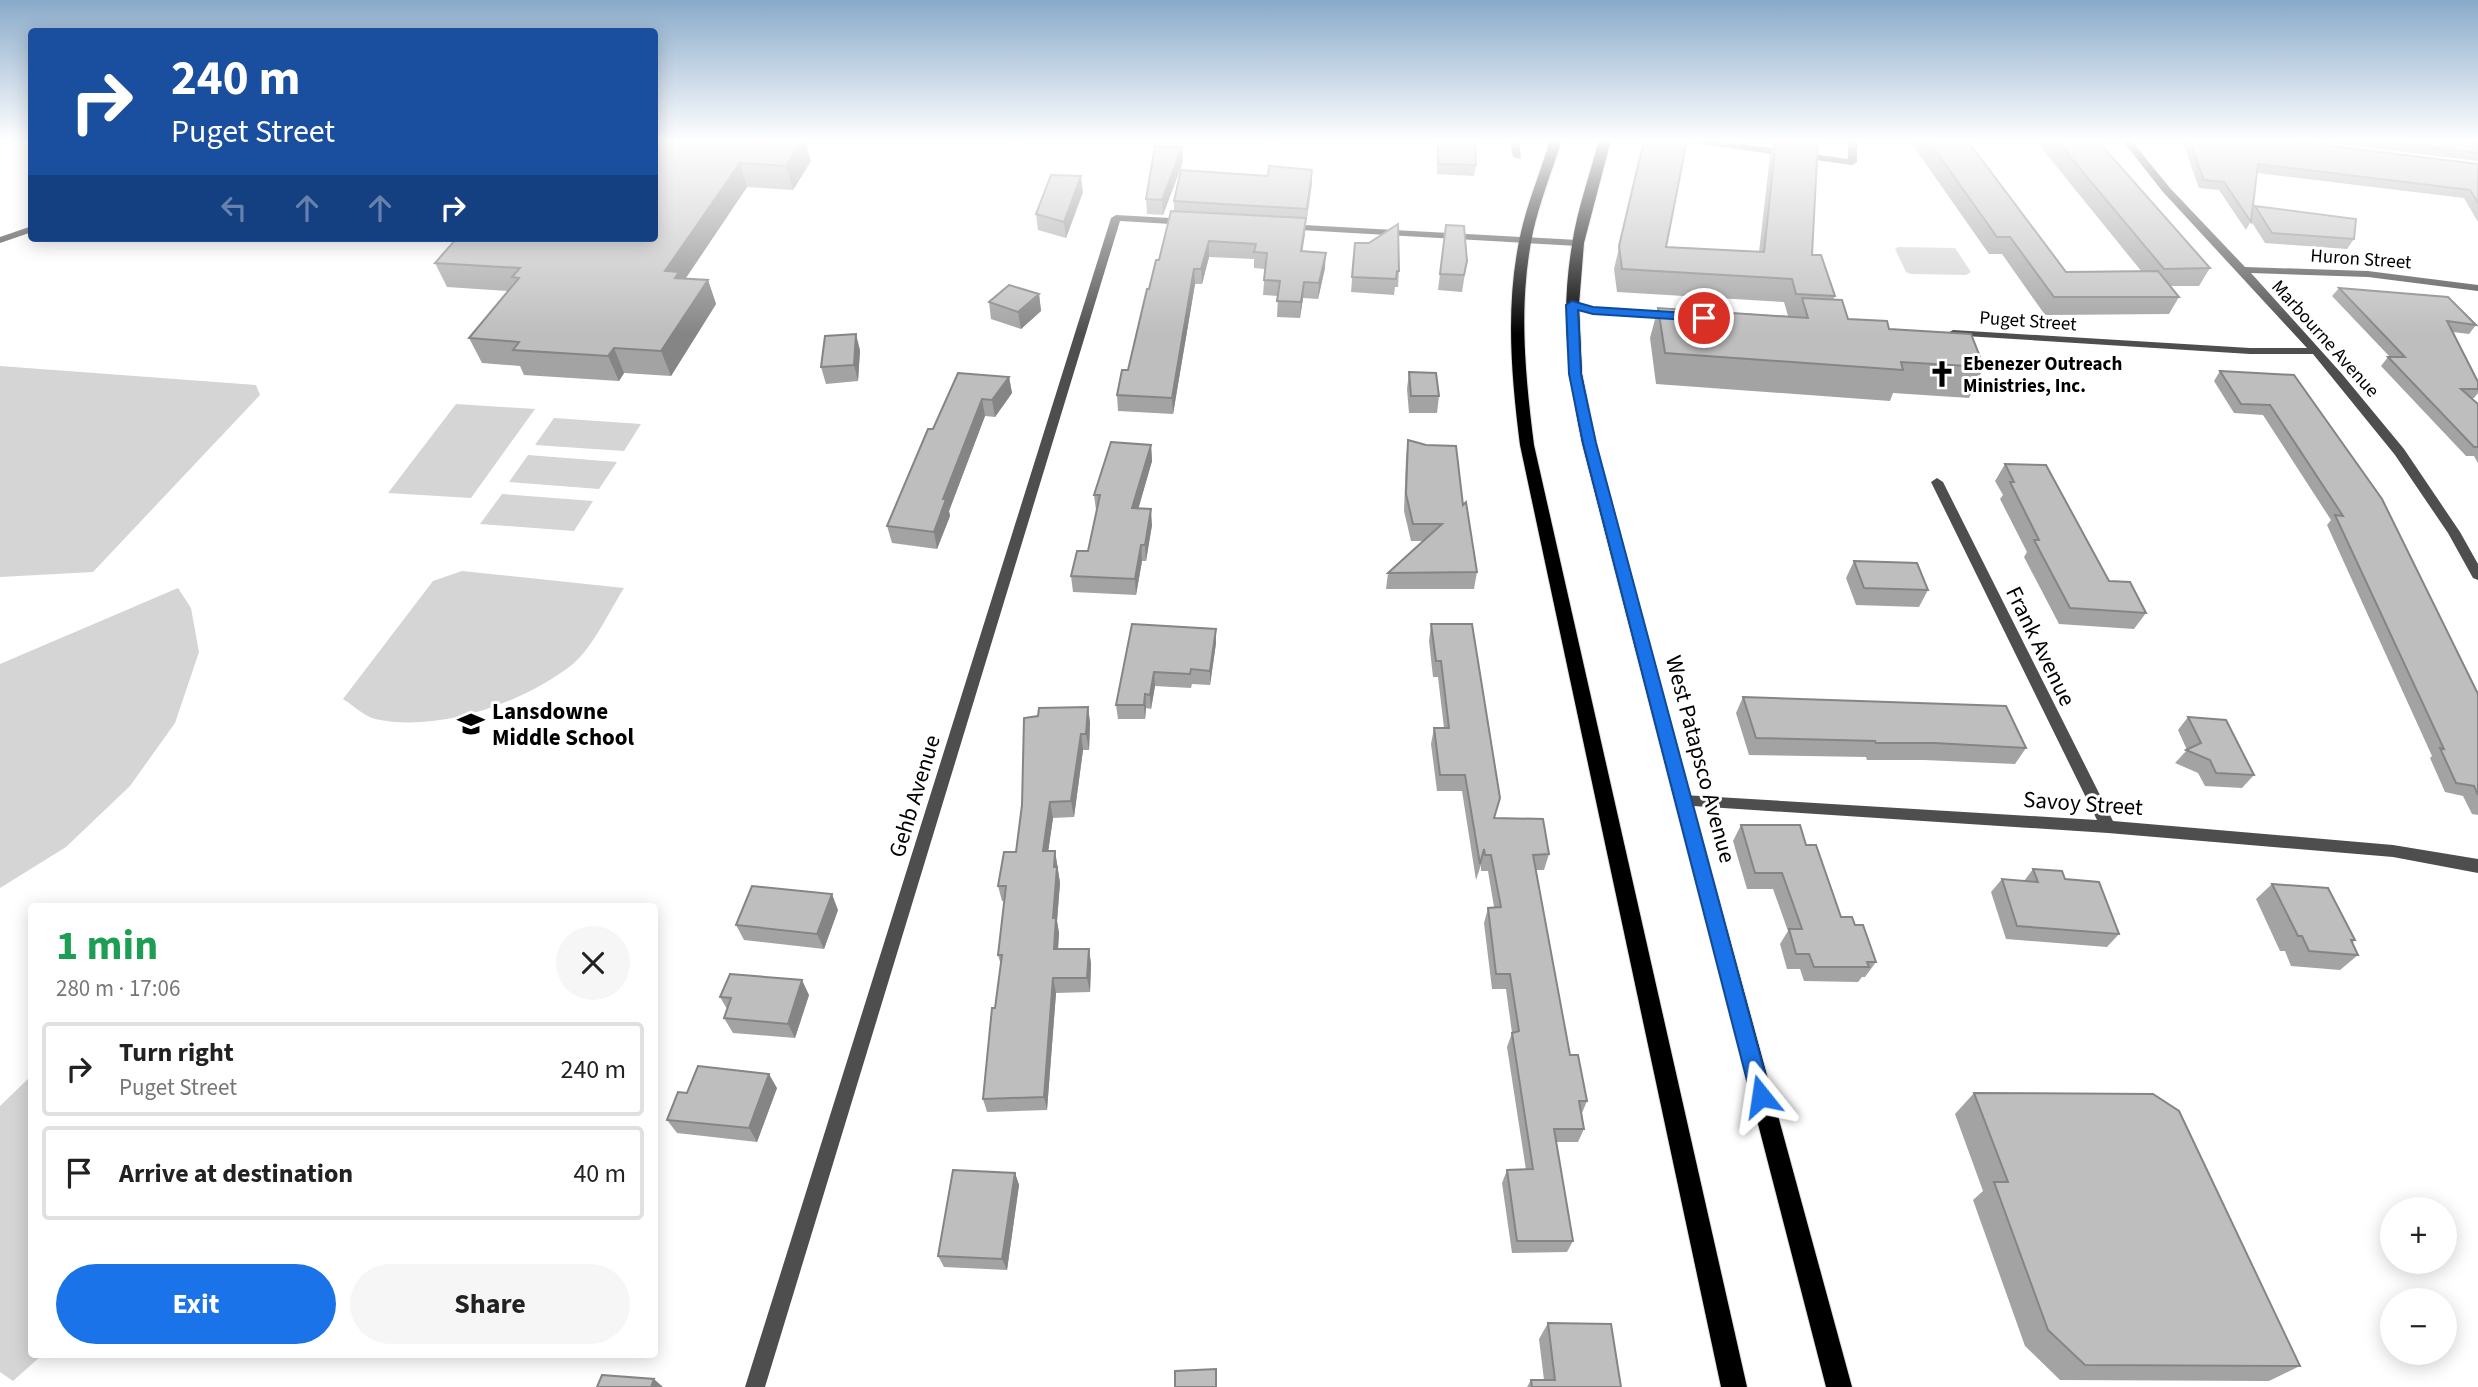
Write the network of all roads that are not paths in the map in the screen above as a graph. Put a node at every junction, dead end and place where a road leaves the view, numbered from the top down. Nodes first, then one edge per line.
1 (1536, 205) edge
2 (1588, 205) edge
3 (2181, 205) edge
4 (1198, 222) edge
5 (1280, 227) edge
6 (28, 230) edge
7 (0, 240) edge
8 (1525, 240) junction
9 (1578, 243) junction
10 (2242, 270) junction
11 (2478, 288) edge
12 (1572, 305) junction
13 (1690, 317) edge
14 (1941, 332) edge
15 (2315, 351) junction
16 (1937, 482) dead end
17 (2478, 575) edge
18 (1683, 801) junction
19 (2108, 827) junction
20 (2478, 866) edge
21 (755, 1387) edge
22 (1734, 1387) edge
23 (1839, 1387) edge

1 - 8 main road
2 - 9 main road, West Patapsco Avenue
3 - 10 street, Marbourne Avenue
4 - 21 street, Gehb Avenue
5 - 8 street
6 - 7 street
8 - 9 street
8 - 22 main road
9 - 12 main road, West Patapsco Avenue
10 - 11 street, Huron Street
10 - 15 street, Marbourne Avenue
12 - 13 street
12 - 18 main road, West Patapsco Avenue
14 - 15 street, Puget Street
15 - 17 street, Marbourne Avenue
16 - 19 street, Frank Avenue
18 - 19 street, Savoy Street
18 - 23 main road, West Patapsco Avenue
19 - 20 street, Savoy Street

